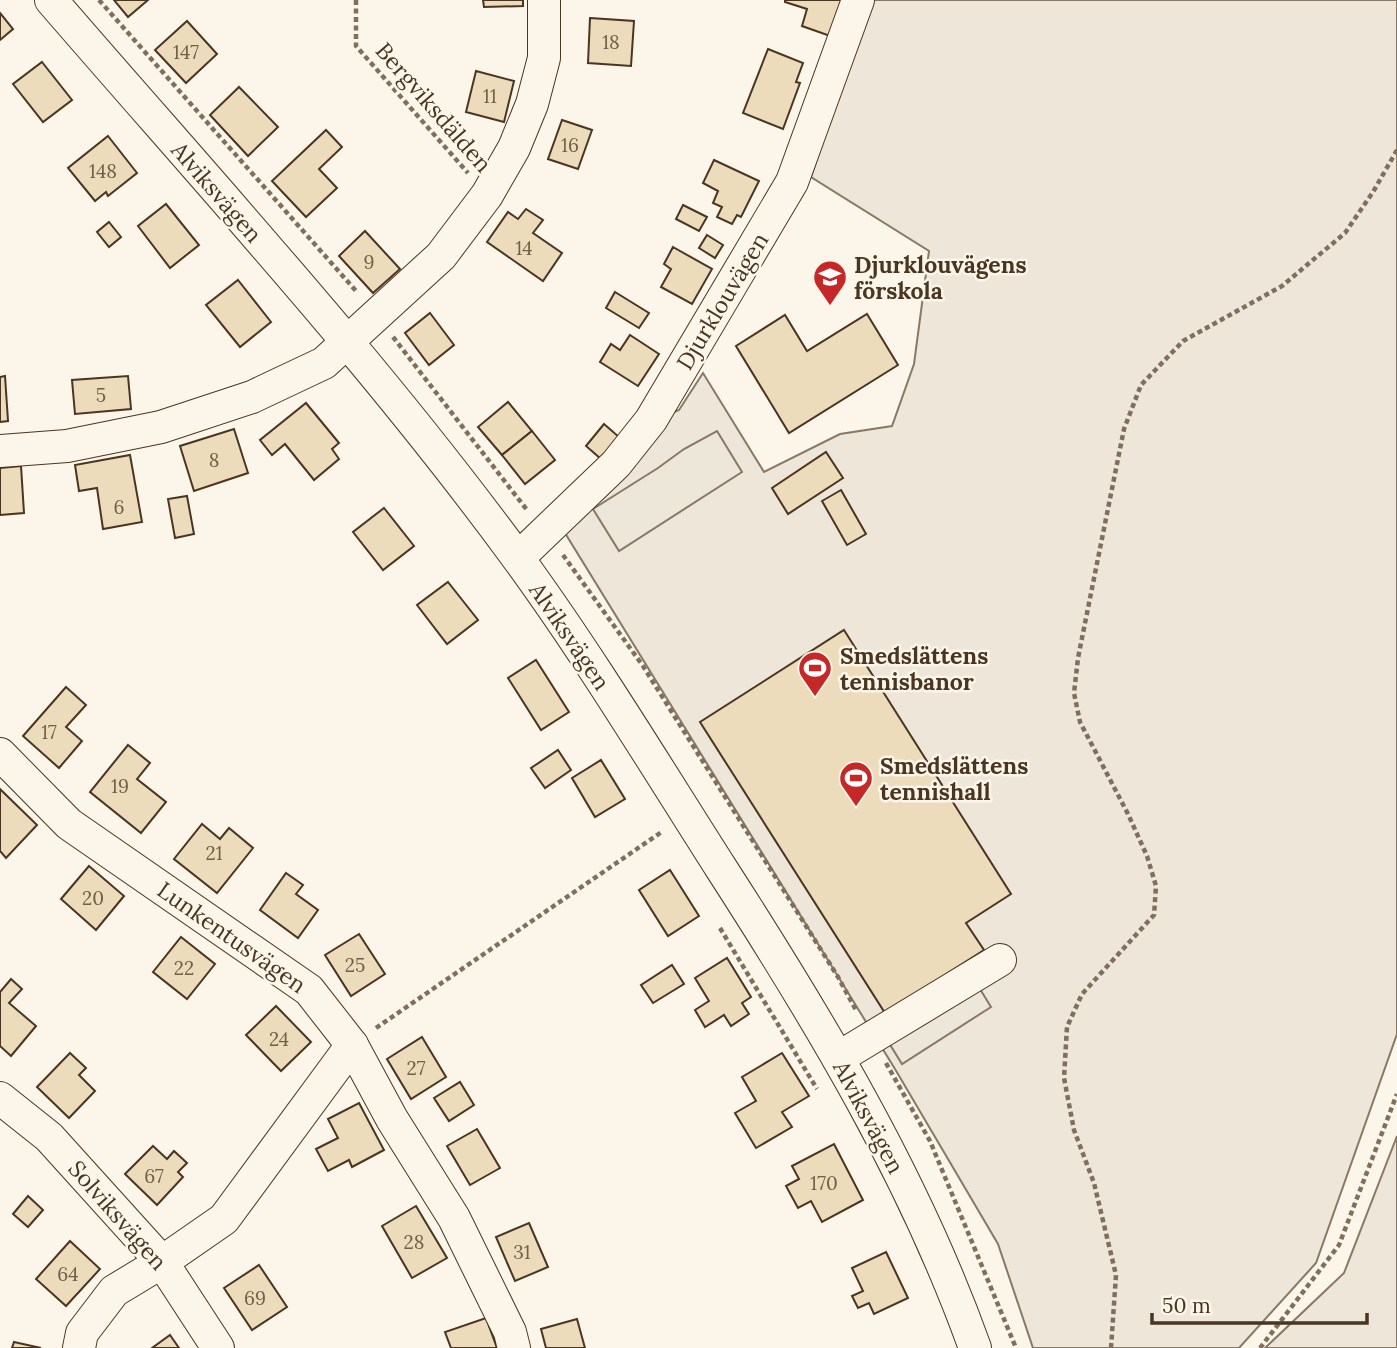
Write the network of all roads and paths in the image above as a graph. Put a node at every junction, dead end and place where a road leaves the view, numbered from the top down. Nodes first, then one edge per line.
1 (51, 0) edge
2 (99, 0) edge
3 (356, 0) edge
4 (544, 0) edge
5 (858, 0) edge
6 (1397, 150) edge
7 (487, 195) junction
8 (376, 315) junction
9 (347, 343) junction
10 (0, 451) edge
11 (544, 532) junction
12 (518, 558) junction
13 (0, 754) edge
14 (723, 793) dead end
15 (687, 815) junction
16 (720, 928) dead end
17 (1000, 960) dead end
18 (352, 1045) junction
19 (838, 1058) junction
20 (819, 1092) dead end
21 (1397, 1094) edge
22 (0, 1098) edge
23 (162, 1262) junction
24 (79, 1348) edge
25 (218, 1348) edge
26 (514, 1348) edge
27 (975, 1348) edge
28 (1111, 1348) edge
29 (1260, 1348) edge

1 - 9 street, Alviksvägen
2 - 8 path
3 - 7 path, Bergviksdälden
4 - 7 street
5 - 11 street, Djurklouvägen
6 - 28 path
7 - 8 street
8 - 9 street
8 - 11 path
9 - 10 street
9 - 12 street, Alviksvägen
11 - 12 street, Djurklouvägen
12 - 15 street, Alviksvägen
13 - 18 street, Lunkentusvägen
14 - 15 path
15 - 18 path
15 - 19 street, Alviksvägen
16 - 20 path
17 - 19 street
18 - 23 street
18 - 26 street, Lunkentusvägen
19 - 27 street, Alviksvägen
21 - 29 path
22 - 23 street, Solviksvägen
23 - 24 street
23 - 25 street, Solviksvägen

